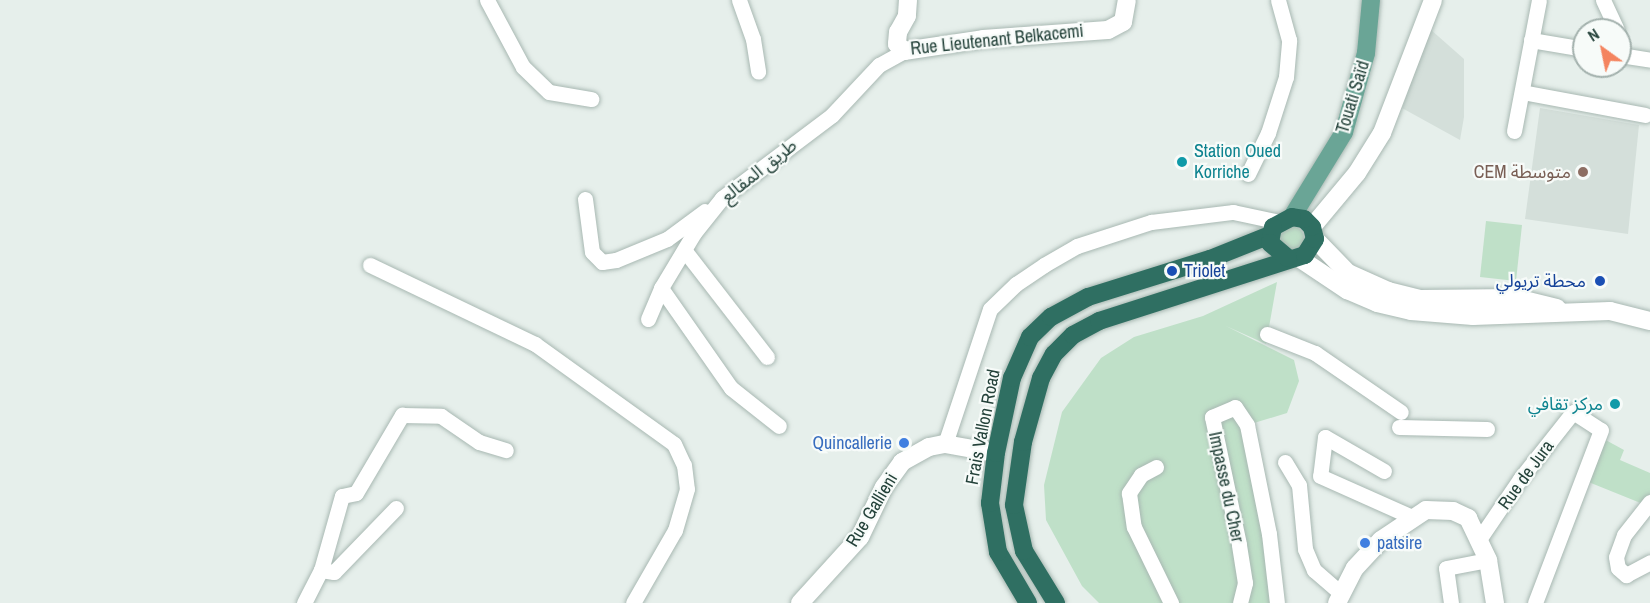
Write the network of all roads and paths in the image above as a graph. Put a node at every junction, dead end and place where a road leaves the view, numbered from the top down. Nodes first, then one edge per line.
1 (488, 0) edge
2 (739, 0) edge
3 (908, 0) edge
4 (1127, 0) edge
5 (1278, 0) edge
6 (1371, 0) edge
7 (1433, 0) edge
8 (1539, 0) edge
9 (1603, 0) edge
10 (1611, 18) edge
11 (1531, 40) junction
12 (1572, 47) edge
13 (904, 51) junction
14 (1632, 57) edge
15 (1650, 60) edge
16 (758, 72) dead end
17 (1522, 92) junction
18 (591, 99) dead end
19 (1645, 115) dead end
20 (1514, 131) dead end
21 (1248, 174) dead end
22 (722, 198) junction
23 (585, 199) dead end
24 (1281, 224) junction
25 (1314, 233) junction
26 (685, 251) junction
27 (1293, 258) junction
28 (370, 265) dead end
29 (1348, 282) junction
30 (661, 288) junction
31 (648, 319) dead end
32 (1650, 321) edge
33 (1267, 334) dead end
34 (767, 357) dead end
35 (779, 426) dead end
36 (1488, 429) dead end
37 (945, 444) junction
38 (506, 450) dead end
39 (996, 453) junction
40 (1285, 462) dead end
41 (1156, 467) dead end
42 (1384, 471) dead end
43 (1650, 502) edge
44 (396, 508) dead end
45 (1412, 517) junction
46 (1480, 538) junction
47 (1488, 560) junction
48 (1650, 562) edge
49 (321, 570) junction
50 (1338, 598) edge
51 (304, 603) edge
52 (633, 603) edge
53 (800, 603) edge
54 (1028, 603) edge
55 (1056, 603) edge
56 (1171, 603) edge
57 (1240, 603) edge
58 (1277, 603) edge
59 (1451, 603) edge
60 (1495, 603) edge
61 (1535, 603) edge

1 - 18 street
2 - 16 street
3 - 13 street, Rue Lieutenant Belkacemi
4 - 13 street, Rue Lieutenant Belkacemi
5 - 21 street
6 - 24 main road, Touati Saïd
7 - 25 street
8 - 11 street
9 - 10 street
11 - 12 street
11 - 17 street
13 - 22 street, طريق المقالع
14 - 15 street
17 - 19 street
17 - 20 street
22 - 23 street
22 - 26 street, طريق المقالع
24 - 25 highway
24 - 27 highway
24 - 37 street
24 - 39 highway, Frais Vallon Road
25 - 27 highway
25 - 29 street
26 - 30 street, طريق المقالع
26 - 34 street
27 - 29 street
27 - 55 highway
28 - 52 street
29 - 32 street
30 - 31 street, طريق المقالع
30 - 35 street
33 - 36 street
37 - 39 street, Rue Gallieni
37 - 53 street, Rue Gallieni
38 - 49 street
39 - 54 highway, Frais Vallon Road
40 - 50 street
41 - 56 street
42 - 45 street
43 - 48 street
44 - 49 street
45 - 46 street
45 - 50 street
46 - 47 street
46 - 61 street, Rue de Jura
47 - 59 street
47 - 60 street
49 - 51 street
57 - 58 street, Impasse du Cher

